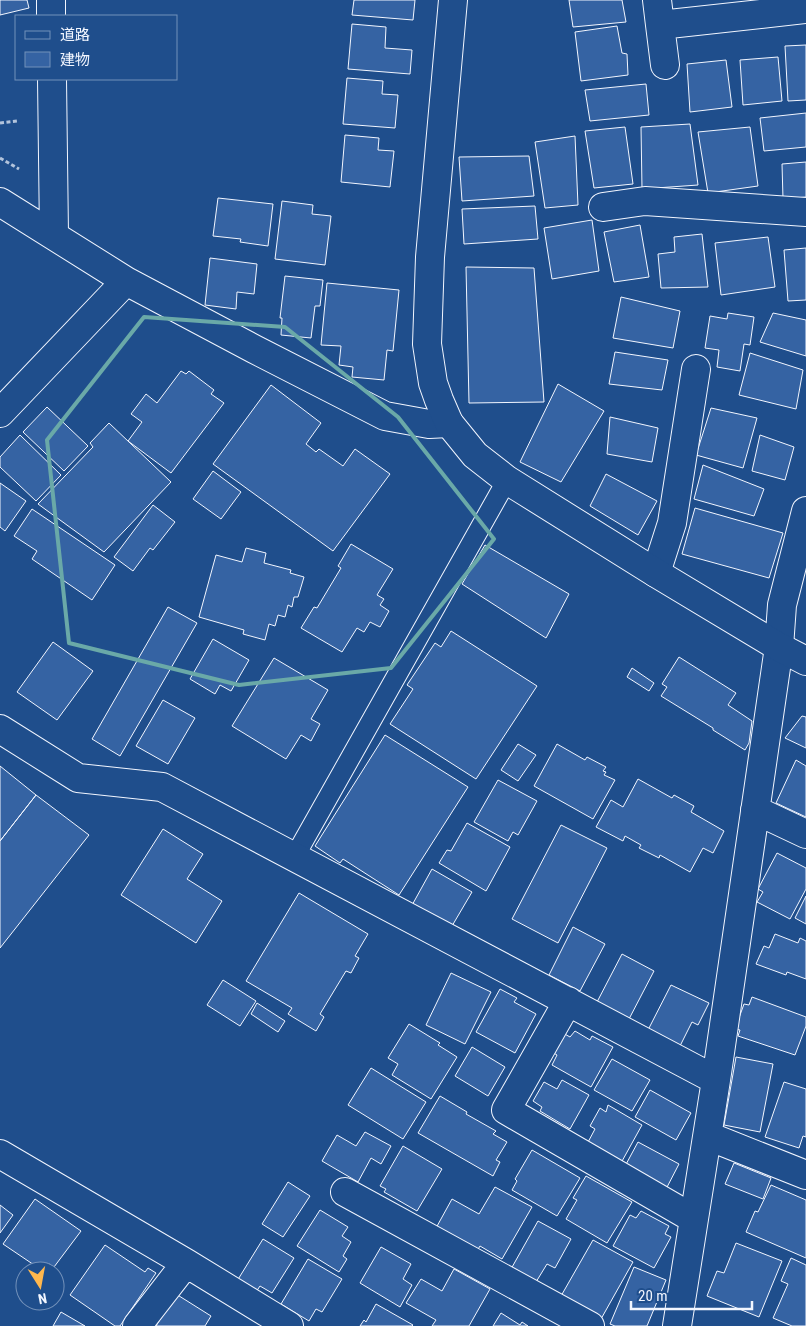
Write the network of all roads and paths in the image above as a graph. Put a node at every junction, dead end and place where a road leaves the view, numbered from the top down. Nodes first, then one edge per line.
1 (51, 0) edge
2 (454, 0) edge
3 (806, 9) edge
4 (659, 13) edge
5 (51, 15) edge
6 (665, 65) dead end
7 (52, 80) edge
8 (0, 202) edge
9 (603, 207) dead end
10 (806, 212) edge
11 (54, 235) junction
12 (126, 281) junction
13 (696, 369) dead end
14 (0, 413) edge
15 (449, 423) junction
16 (507, 480) junction
17 (806, 511) edge
18 (656, 573) junction
19 (778, 647) junction
20 (806, 661) edge
21 (0, 729) edge
22 (755, 810) junction
23 (806, 834) edge
24 (295, 856) junction
25 (568, 1001) junction
26 (716, 1080) junction
27 (708, 1136) junction
28 (0, 1154) edge
29 (806, 1175) edge
30 (345, 1192) dead end
31 (694, 1219) junction
32 (186, 1263) junction
33 (137, 1326) edge
34 (289, 1326) edge
35 (590, 1326) edge
36 (677, 1326) edge

1 - 5 street
2 - 15 street
3 - 4 street
4 - 6 street
7 - 11 street
8 - 11 street
9 - 10 street
11 - 12 street
12 - 14 street
12 - 15 street
13 - 18 street
15 - 16 street
16 - 18 street
16 - 24 lane
17 - 19 street
18 - 19 street
19 - 20 street
19 - 22 street
21 - 24 street
22 - 23 street
22 - 26 street
24 - 25 street
25 - 26 street
25 - 31 street
26 - 27 street
27 - 29 street
27 - 31 street
28 - 32 street
30 - 35 street
31 - 36 street
32 - 33 street
32 - 34 street

